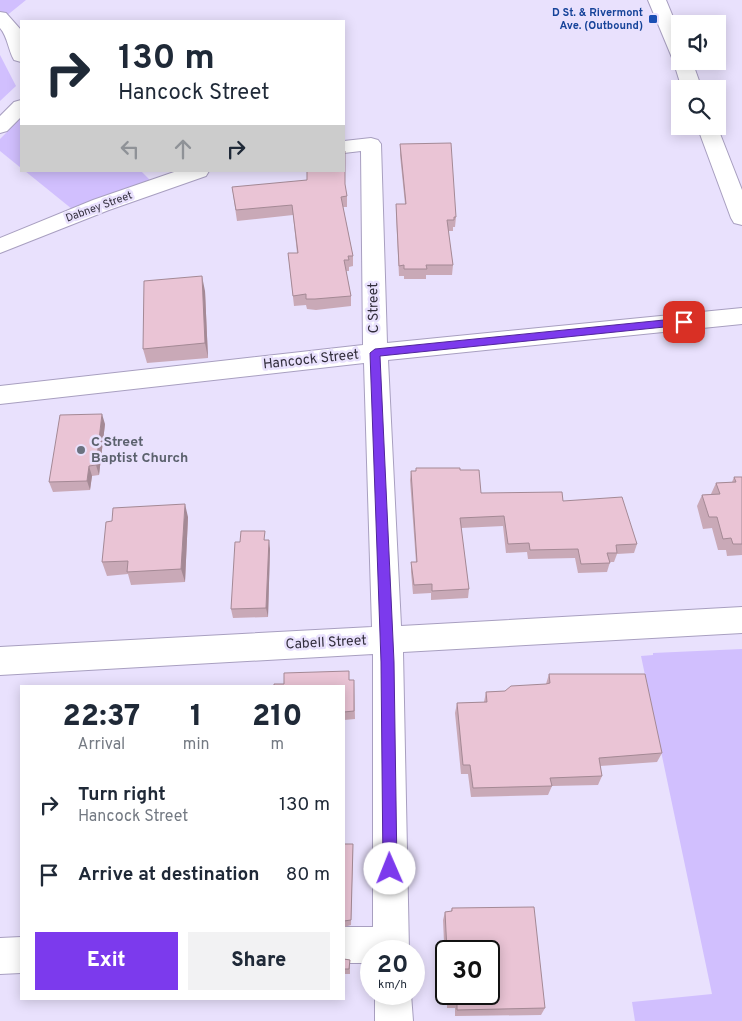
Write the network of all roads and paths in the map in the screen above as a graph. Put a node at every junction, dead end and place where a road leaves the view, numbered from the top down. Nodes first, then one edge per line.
1 (657, 0) edge
2 (0, 17) edge
3 (671, 33) edge
4 (20, 53) edge
5 (20, 107) edge
6 (0, 127) edge
7 (710, 135) edge
8 (357, 146) edge
9 (197, 172) edge
10 (742, 218) edge
11 (0, 246) edge
12 (742, 316) edge
13 (375, 353) junction
14 (0, 395) edge
15 (742, 620) edge
16 (387, 639) junction
17 (0, 661) edge
18 (391, 940) edge
19 (345, 945) edge
20 (360, 946) edge
21 (20, 955) edge
22 (0, 956) edge
23 (393, 1005) edge
24 (394, 1021) edge

1 - 3 street
2 - 4 street
5 - 6 street
7 - 10 street
8 - 13 street, C Street
9 - 11 street, Dabney Street
12 - 13 street, Hancock Street
13 - 14 street, Hancock Street
13 - 16 street, C Street
15 - 16 street, Cabell Street
16 - 17 street, Cabell Street
16 - 18 street, C Street
19 - 20 street
21 - 22 street
23 - 24 street

